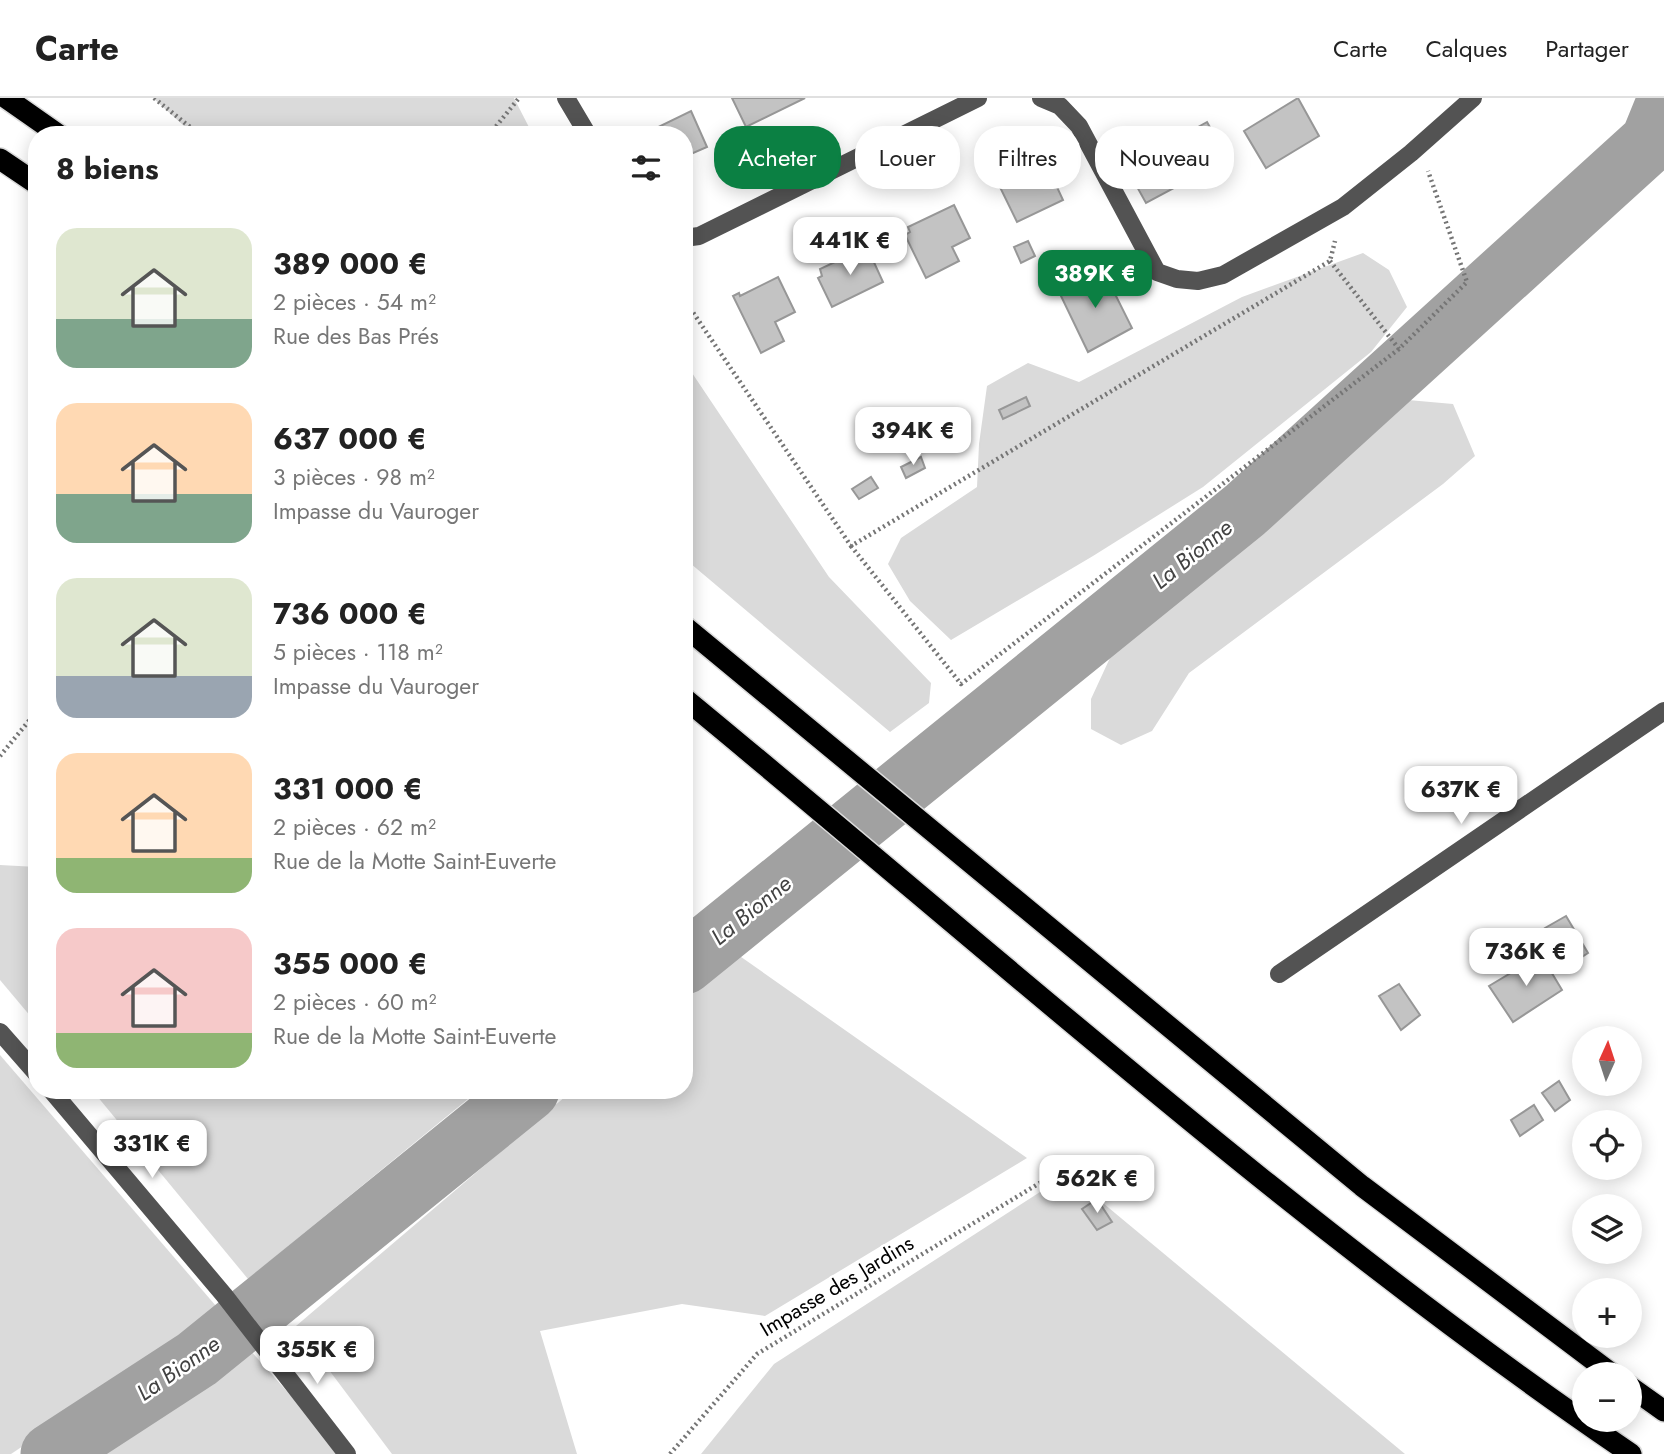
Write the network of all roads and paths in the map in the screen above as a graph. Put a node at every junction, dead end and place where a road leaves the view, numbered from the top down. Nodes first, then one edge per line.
1 (6, 98) edge
2 (154, 98) edge
3 (519, 98) edge
4 (566, 98) edge
5 (978, 98) edge
6 (1041, 98) edge
7 (1473, 98) edge
8 (46, 126) edge
9 (190, 126) edge
10 (496, 126) edge
11 (583, 126) edge
12 (1419, 146) junction
13 (0, 159) edge
14 (28, 178) edge
15 (1343, 206) junction
16 (693, 237) edge
17 (1330, 261) junction
18 (693, 312) edge
19 (1399, 349) junction
20 (851, 546) junction
21 (693, 633) edge
22 (693, 705) edge
23 (1664, 711) edge
24 (28, 722) edge
25 (0, 756) edge
26 (1279, 974) dead end
27 (0, 1032) edge
28 (28, 1064) edge
29 (59, 1099) edge
30 (1048, 1178) dead end
31 (1596, 1362) edge
32 (1642, 1395) edge
33 (1664, 1411) edge
34 (347, 1454) edge
35 (670, 1454) edge
36 (1631, 1454) edge

1 - 8 highway
2 - 9 path
3 - 10 path
4 - 11 street
5 - 16 street
6 - 15 street
7 - 12 street
12 - 15 street
12 - 19 path
13 - 14 highway
15 - 17 path
17 - 19 path
17 - 20 path
18 - 20 path
19 - 20 path
21 - 31 highway
22 - 36 highway
23 - 26 street
24 - 25 path
27 - 28 street
29 - 34 street
30 - 35 path, Impasse des Jardins
32 - 33 highway

